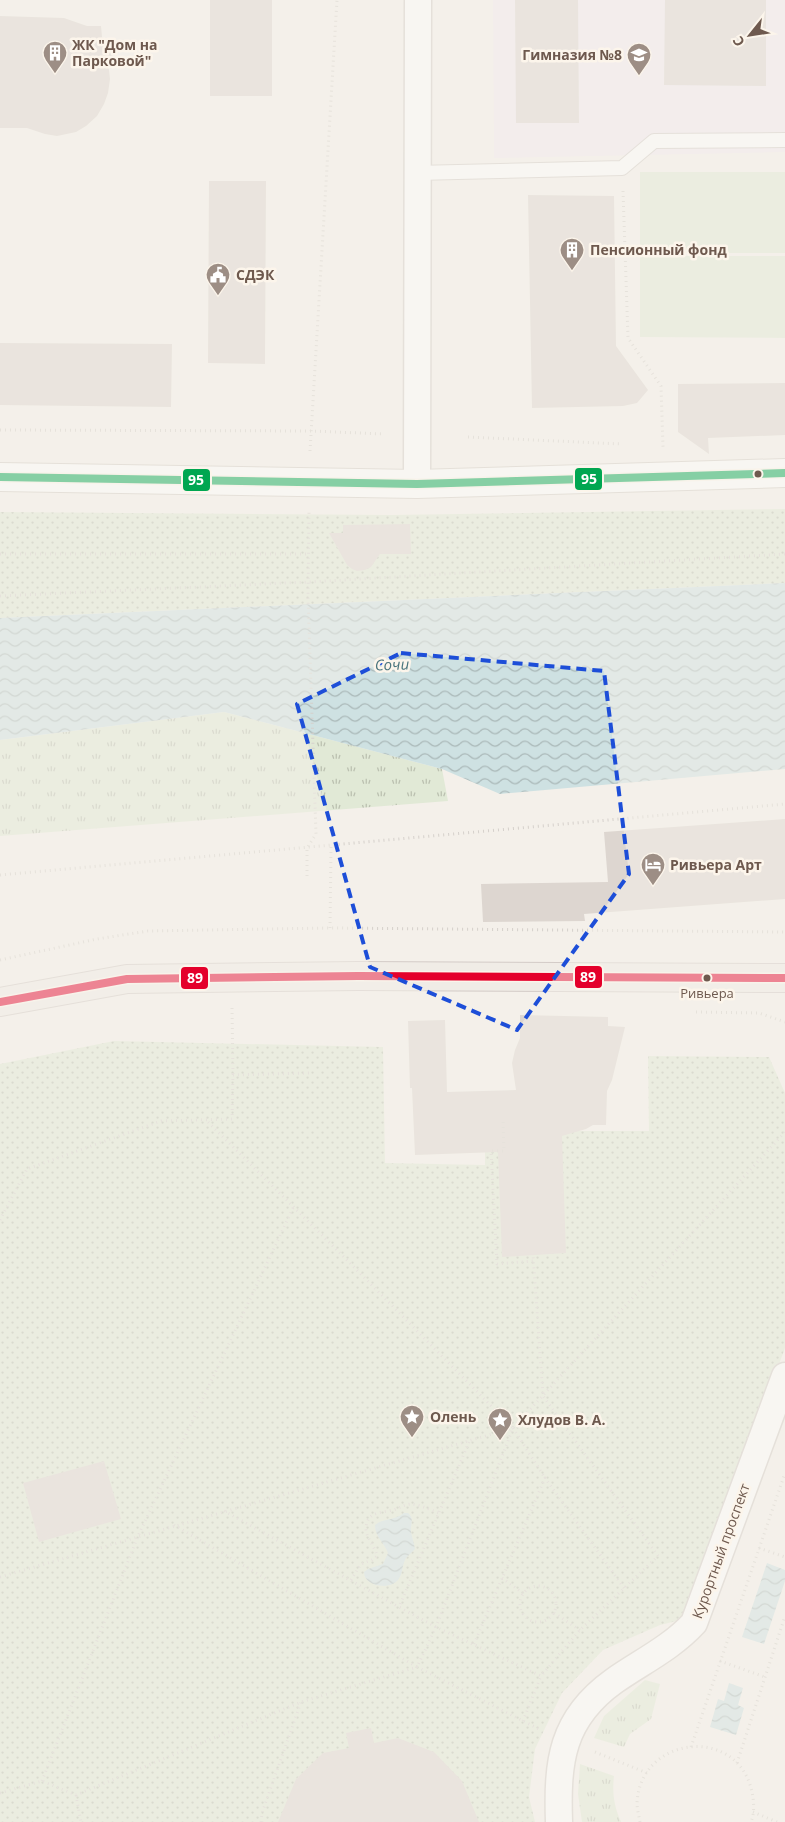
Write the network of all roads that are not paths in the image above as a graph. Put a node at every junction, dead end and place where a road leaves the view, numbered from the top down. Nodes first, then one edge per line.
1 (418, 0) edge
2 (785, 140) edge
3 (416, 172) junction
4 (785, 473) edge
5 (0, 477) edge
6 (417, 484) junction
7 (785, 978) edge
8 (0, 1002) edge
9 (785, 1376) edge
10 (559, 1822) edge

1 - 3 street
2 - 3 lane
3 - 6 street
4 - 6 main road
5 - 6 main road
7 - 8 main road
9 - 10 street, Курортный проспект

